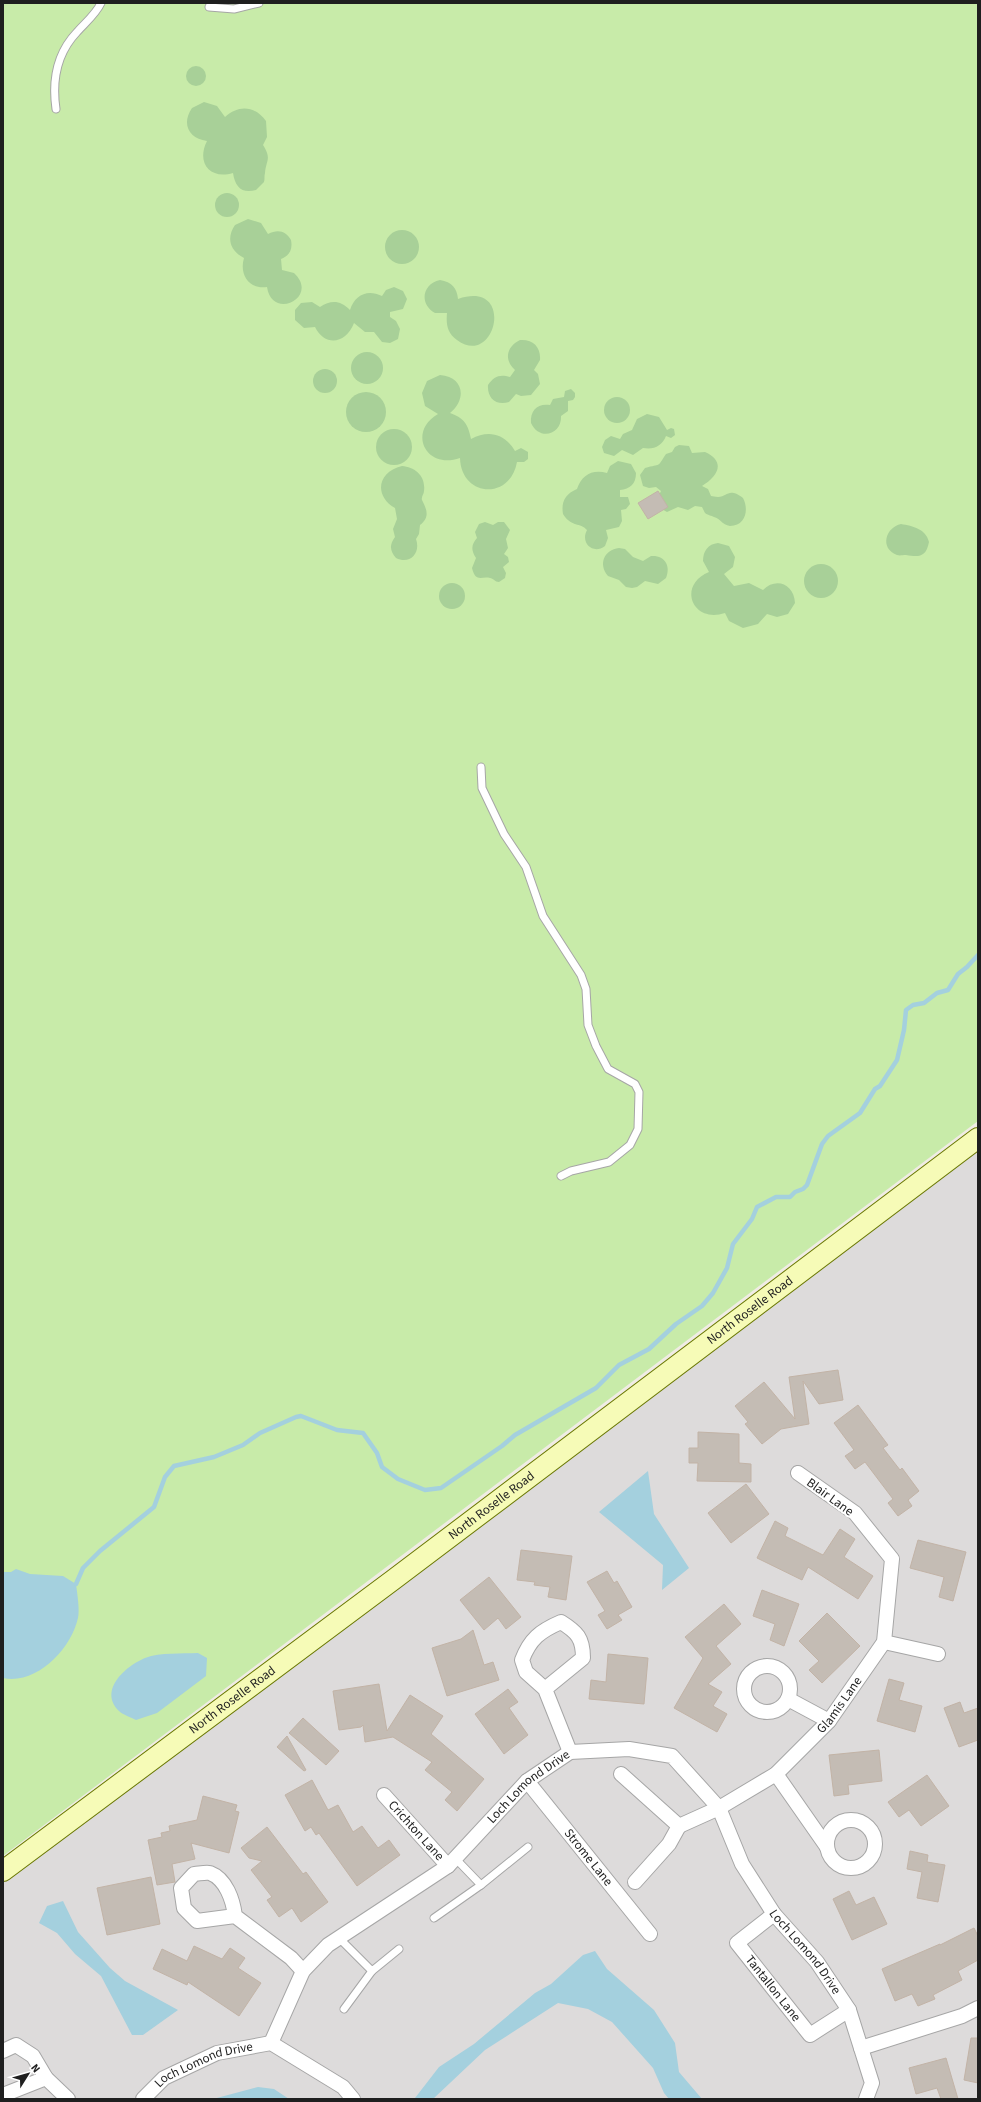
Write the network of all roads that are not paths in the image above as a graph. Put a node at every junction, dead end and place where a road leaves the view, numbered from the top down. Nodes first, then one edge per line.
1 (101, 3) edge
2 (259, 3) edge
3 (208, 8) edge
4 (56, 109) dead end
5 (481, 767) dead end
6 (978, 1138) edge
7 (561, 1176) dead end
8 (798, 1473) dead end
9 (892, 1560) joint
10 (884, 1642) junction
11 (938, 1654) dead end
12 (545, 1689) junction
13 (788, 1699) dead end
14 (830, 1721) junction
15 (570, 1752) junction
16 (621, 1774) dead end
17 (776, 1774) junction
18 (527, 1781) junction
19 (384, 1795) dead end
20 (719, 1808) junction
21 (679, 1826) junction
22 (528, 1847) dead end
23 (827, 1847) dead end
24 (452, 1862) junction
25 (3, 1871) edge
26 (635, 1882) dead end
27 (481, 1885) junction
28 (774, 1914) junction
29 (234, 1916) dead end
30 (434, 1918) dead end
31 (650, 1934) dead end
32 (338, 1938) junction
33 (399, 1949) dead end
34 (303, 1971) junction
35 (372, 1971) junction
36 (978, 2008) edge
37 (344, 2009) dead end
38 (849, 2010) junction
39 (272, 2043) junction
40 (861, 2048) junction
41 (3, 2050) edge
42 (46, 2078) junction
43 (3, 2096) edge
44 (68, 2099) edge
45 (143, 2099) edge
46 (353, 2099) edge
47 (866, 2099) edge

1 - 4 lane
2 - 3 lane
5 - 7 lane
6 - 25 main road, North Roselle Road
8 - 9 street, Blair Lane
9 - 10 street, Glamis Lane
10 - 11 street
10 - 14 street, Glamis Lane
12 - 12 street
12 - 15 street
13 - 14 street
14 - 17 street, Glamis Lane
15 - 18 street, Loch Lomond Drive
15 - 20 street, Loch Lomond Drive
16 - 21 street
17 - 20 street, Glamis Lane
17 - 23 street
18 - 24 street, Loch Lomond Drive
18 - 31 street, Strome Lane
19 - 24 street, Crichton Lane
20 - 21 street, Glamis Lane
20 - 28 street, Loch Lomond Drive
21 - 26 street
22 - 27 lane
24 - 27 lane
24 - 32 street, Loch Lomond Drive
27 - 30 lane
28 - 38 street, Loch Lomond Drive
28 - 38 street, Tantallon Lane
29 - 34 street
32 - 34 street, Loch Lomond Drive
32 - 35 lane
33 - 35 lane
34 - 39 street, Loch Lomond Drive
35 - 37 lane
36 - 40 street
38 - 40 street, Loch Lomond Drive
39 - 45 street, Loch Lomond Drive
39 - 46 street, Loch Lomond Drive
40 - 47 street, Loch Lomond Drive
41 - 42 street
42 - 43 street
42 - 44 street

